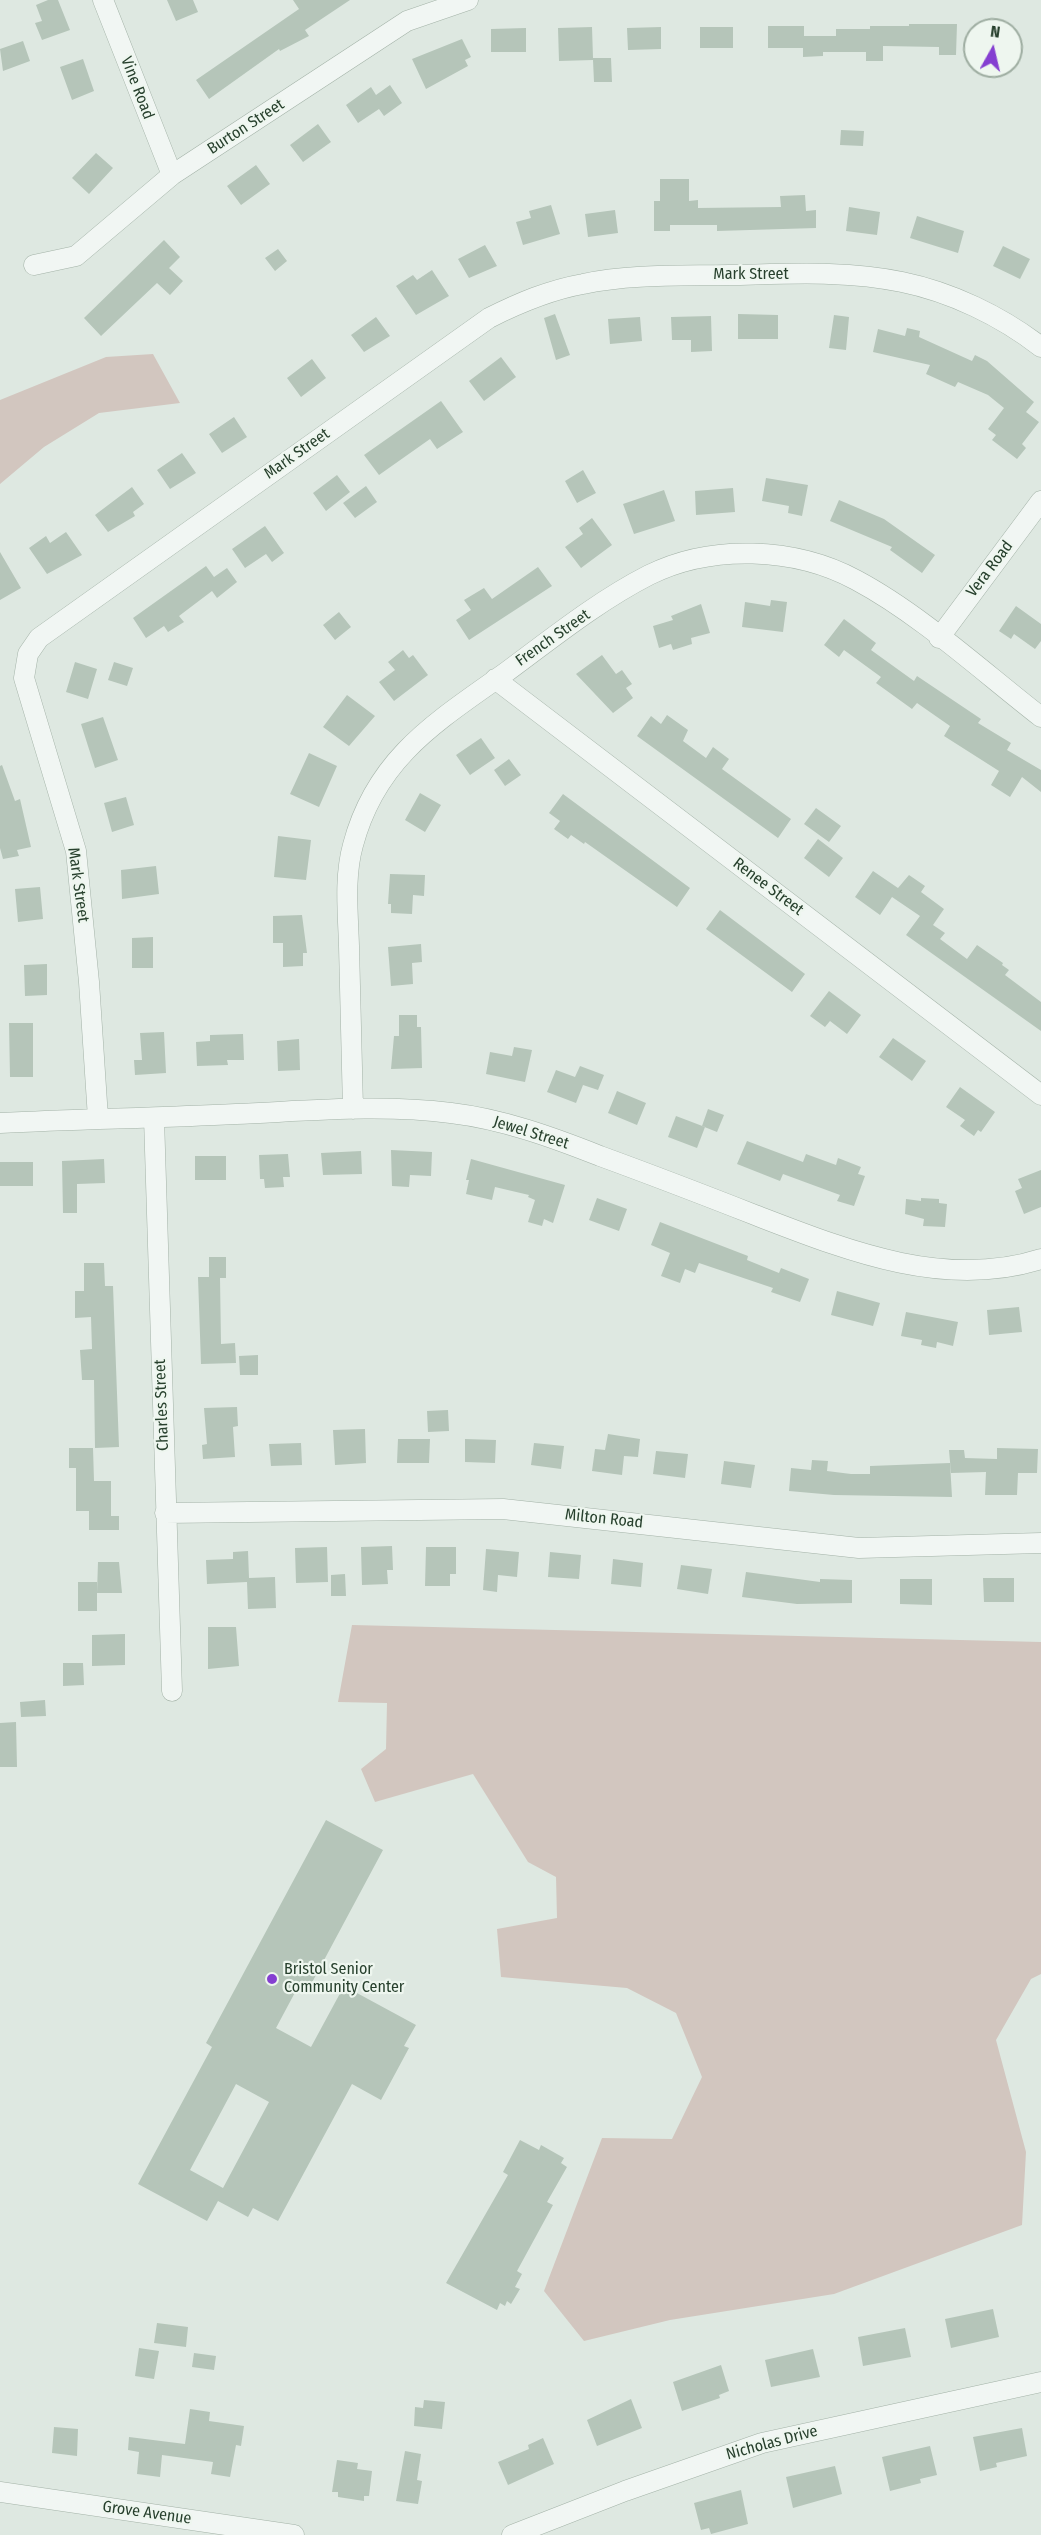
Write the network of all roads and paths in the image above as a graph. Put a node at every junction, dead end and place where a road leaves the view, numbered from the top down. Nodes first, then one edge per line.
1 (103, 0) edge
2 (468, 0) edge
3 (172, 175) junction
4 (34, 265) dead end
5 (1041, 347) edge
6 (1041, 501) edge
7 (939, 638) junction
8 (495, 679) junction
9 (1041, 717) edge
10 (1041, 1095) edge
11 (353, 1109) junction
12 (98, 1118) junction
13 (154, 1118) junction
14 (0, 1123) edge
15 (1041, 1259) edge
16 (165, 1513) junction
17 (1041, 1543) edge
18 (172, 1691) dead end
19 (1041, 2382) edge
20 (0, 2492) edge
21 (294, 2535) edge
22 (512, 2535) edge

1 - 3 street, Vine Road
2 - 3 street, Burton Street
3 - 4 street, Burton Street
5 - 12 street, Mark Street
6 - 7 street, Vera Road
7 - 8 street, French Street
7 - 9 street, French Street
8 - 10 street, Renee Street
8 - 11 street, French Street
11 - 13 street, Jewel Street
11 - 15 street, Jewel Street
12 - 13 street, Jewel Street
12 - 14 street, Jewel Street
13 - 16 street, Charles Street
16 - 17 street, Milton Road
16 - 18 street, Charles Street
19 - 22 street, Nicholas Drive
20 - 21 street, Grove Avenue

